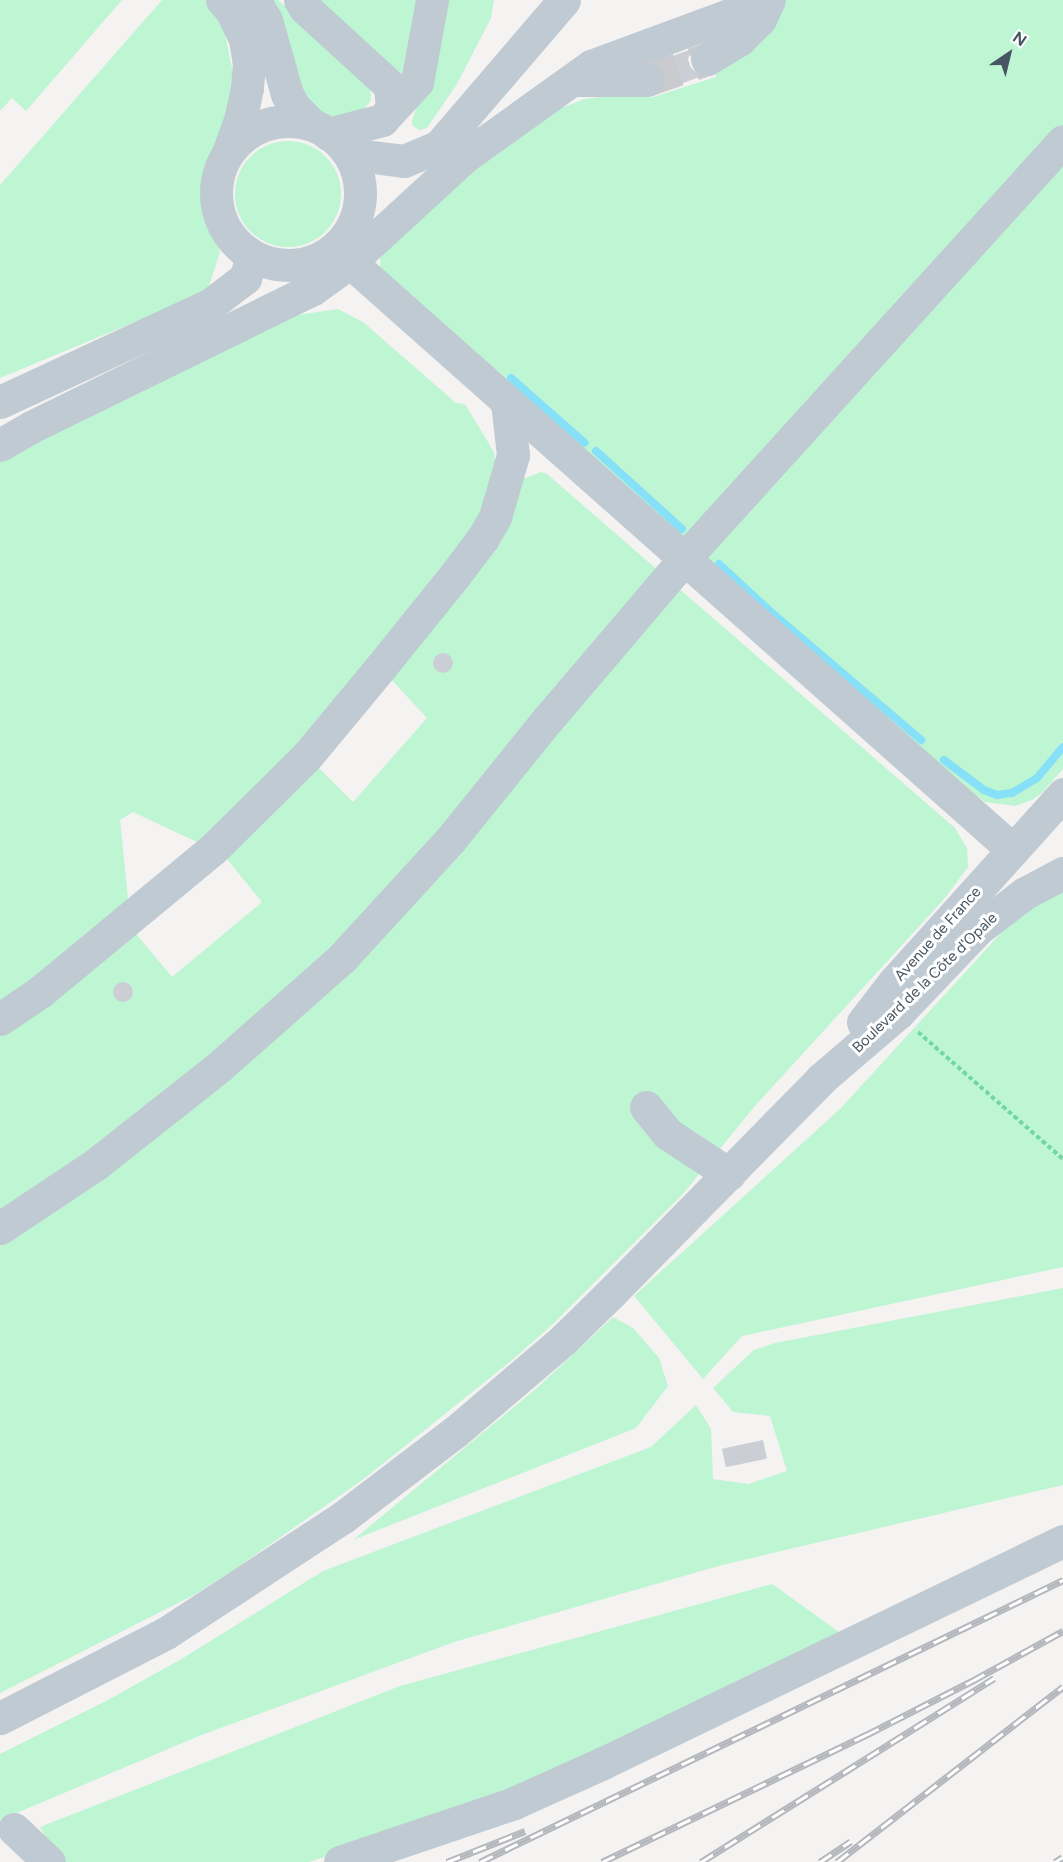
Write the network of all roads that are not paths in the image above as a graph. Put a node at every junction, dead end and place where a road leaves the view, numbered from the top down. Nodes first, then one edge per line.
1 (222, 0) edge
2 (254, 0) edge
3 (300, 0) edge
4 (432, 0) edge
5 (564, 0) edge
6 (746, 0) edge
7 (769, 0) edge
8 (707, 59) tunnel mouth
9 (572, 80) junction
10 (647, 80) tunnel mouth
11 (474, 106) junction
12 (392, 108) junction
13 (329, 137) junction
14 (1063, 141) edge
15 (229, 151) junction
16 (350, 262) junction
17 (248, 268) junction
18 (196, 339) junction
19 (147, 363) junction
20 (113, 374) junction
21 (92, 398) junction
22 (0, 402) edge
23 (507, 402) junction
24 (0, 432) edge
25 (0, 445) edge
26 (684, 559) junction
27 (1063, 794) edge
28 (1013, 850) junction
29 (1063, 873) edge
30 (0, 1019) edge
31 (821, 1079) junction
32 (646, 1107) dead end
33 (729, 1174) junction
34 (0, 1228) edge
35 (1063, 1541) edge
36 (0, 1718) edge
37 (14, 1829) dead end
38 (49, 1862) edge
39 (340, 1862) edge

1 - 15 lane
2 - 13 lane
3 - 12 lane
4 - 12 lane
5 - 11 lane
6 - 9 lane
7 - 8 lane
9 - 10 lane
9 - 11 lane
9 - 16 lane
11 - 13 lane
12 - 13 lane
13 - 15 lane
13 - 17 lane
14 - 26 lane
15 - 17 lane
16 - 18 lane
16 - 23 lane
17 - 18 lane
17 - 22 lane
18 - 19 lane
18 - 20 lane
18 - 21 lane
19 - 20 lane
19 - 21 lane
20 - 24 lane
21 - 25 lane
23 - 26 lane
23 - 30 lane
26 - 28 lane
26 - 34 lane
27 - 28 lane, Avenue de France
28 - 31 lane, Avenue de France
29 - 31 lane, Boulevard de la Côte d'Opale
31 - 33 lane
32 - 33 lane
33 - 36 lane
35 - 39 lane
37 - 38 lane

